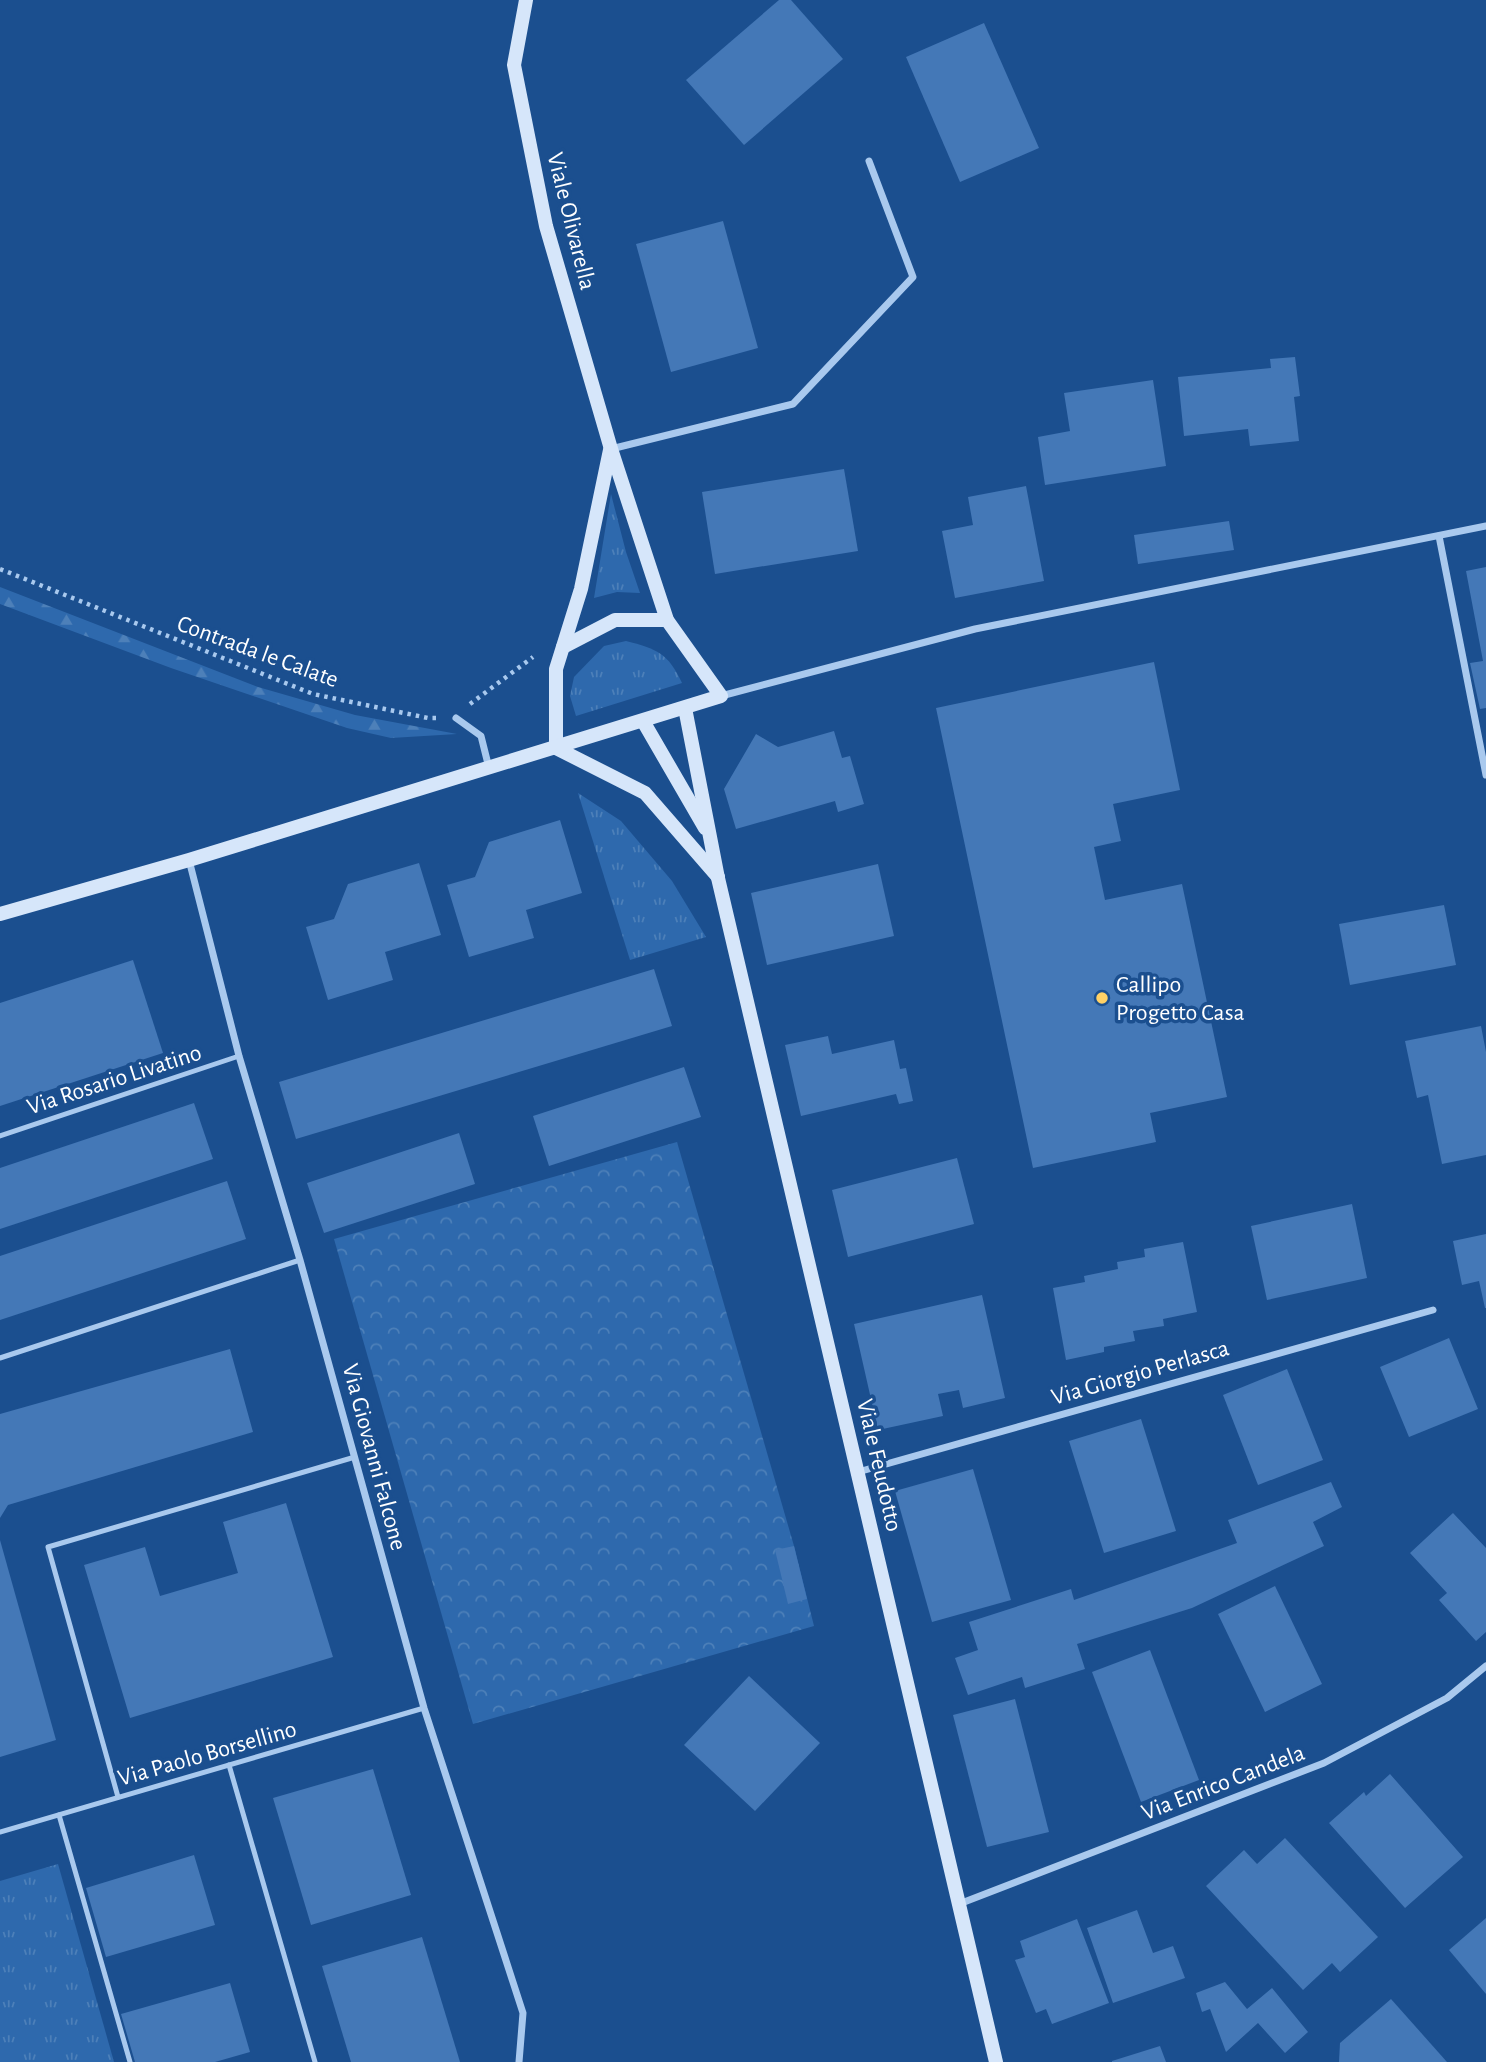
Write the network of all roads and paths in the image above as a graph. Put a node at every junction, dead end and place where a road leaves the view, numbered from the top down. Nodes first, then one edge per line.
1 (526, 0) edge
2 (869, 162) dead end
3 (611, 449) junction
4 (1486, 526) edge
5 (1439, 536) junction
6 (0, 569) edge
7 (667, 620) junction
8 (569, 628) junction
9 (563, 648) junction
10 (721, 696) junction
11 (685, 708) junction
12 (456, 718) junction
13 (643, 721) junction
14 (556, 748) junction
15 (489, 768) junction
16 (1486, 775) edge
17 (711, 839) junction
18 (190, 860) junction
19 (719, 878) junction
20 (0, 914) edge
21 (239, 1056) junction
22 (0, 1136) edge
23 (300, 1260) junction
24 (1433, 1310) dead end
25 (0, 1358) edge
26 (355, 1457) junction
27 (858, 1472) junction
28 (1486, 1666) edge
29 (424, 1708) junction
30 (229, 1765) junction
31 (118, 1797) junction
32 (60, 1815) junction
33 (0, 1832) edge
34 (959, 1904) junction
35 (130, 2062) edge
36 (315, 2062) edge
37 (519, 2062) edge
38 (996, 2062) edge

1 - 3 street, Viale Olivarella
2 - 3 street
3 - 7 street, Viale Olivarella
3 - 8 street, Viale Olivarella
4 - 5 street
5 - 10 street
5 - 16 street
6 - 12 path, Contrada le Calate
7 - 9 street
7 - 10 street, Viale Olivarella
8 - 9 street, Viale Olivarella
8 - 12 path
9 - 14 street, Viale Olivarella
10 - 11 street
11 - 13 street
11 - 17 street, Viale Feudotto
12 - 15 street
13 - 14 street
13 - 17 street
14 - 15 street
14 - 19 street
15 - 18 street
17 - 19 street, Viale Feudotto
18 - 20 street
18 - 21 street, Via Giovanni Falcone
19 - 27 street, Viale Feudotto
21 - 22 lane, Via Rosario Livatino
21 - 23 street, Via Giovanni Falcone
23 - 25 lane
23 - 26 street, Via Giovanni Falcone
24 - 27 street, Via Giorgio Perlasca
26 - 29 street, Via Giovanni Falcone
26 - 31 lane
27 - 34 street, Viale Feudotto
28 - 34 street, Via Enrico Candela
29 - 30 lane, Via Paolo Borsellino
29 - 37 street, Via Giovanni Falcone
30 - 31 lane, Via Paolo Borsellino
30 - 36 lane
31 - 32 lane, Via Paolo Borsellino
32 - 33 lane, Via Paolo Borsellino
32 - 35 lane
34 - 38 street, Viale Feudotto

